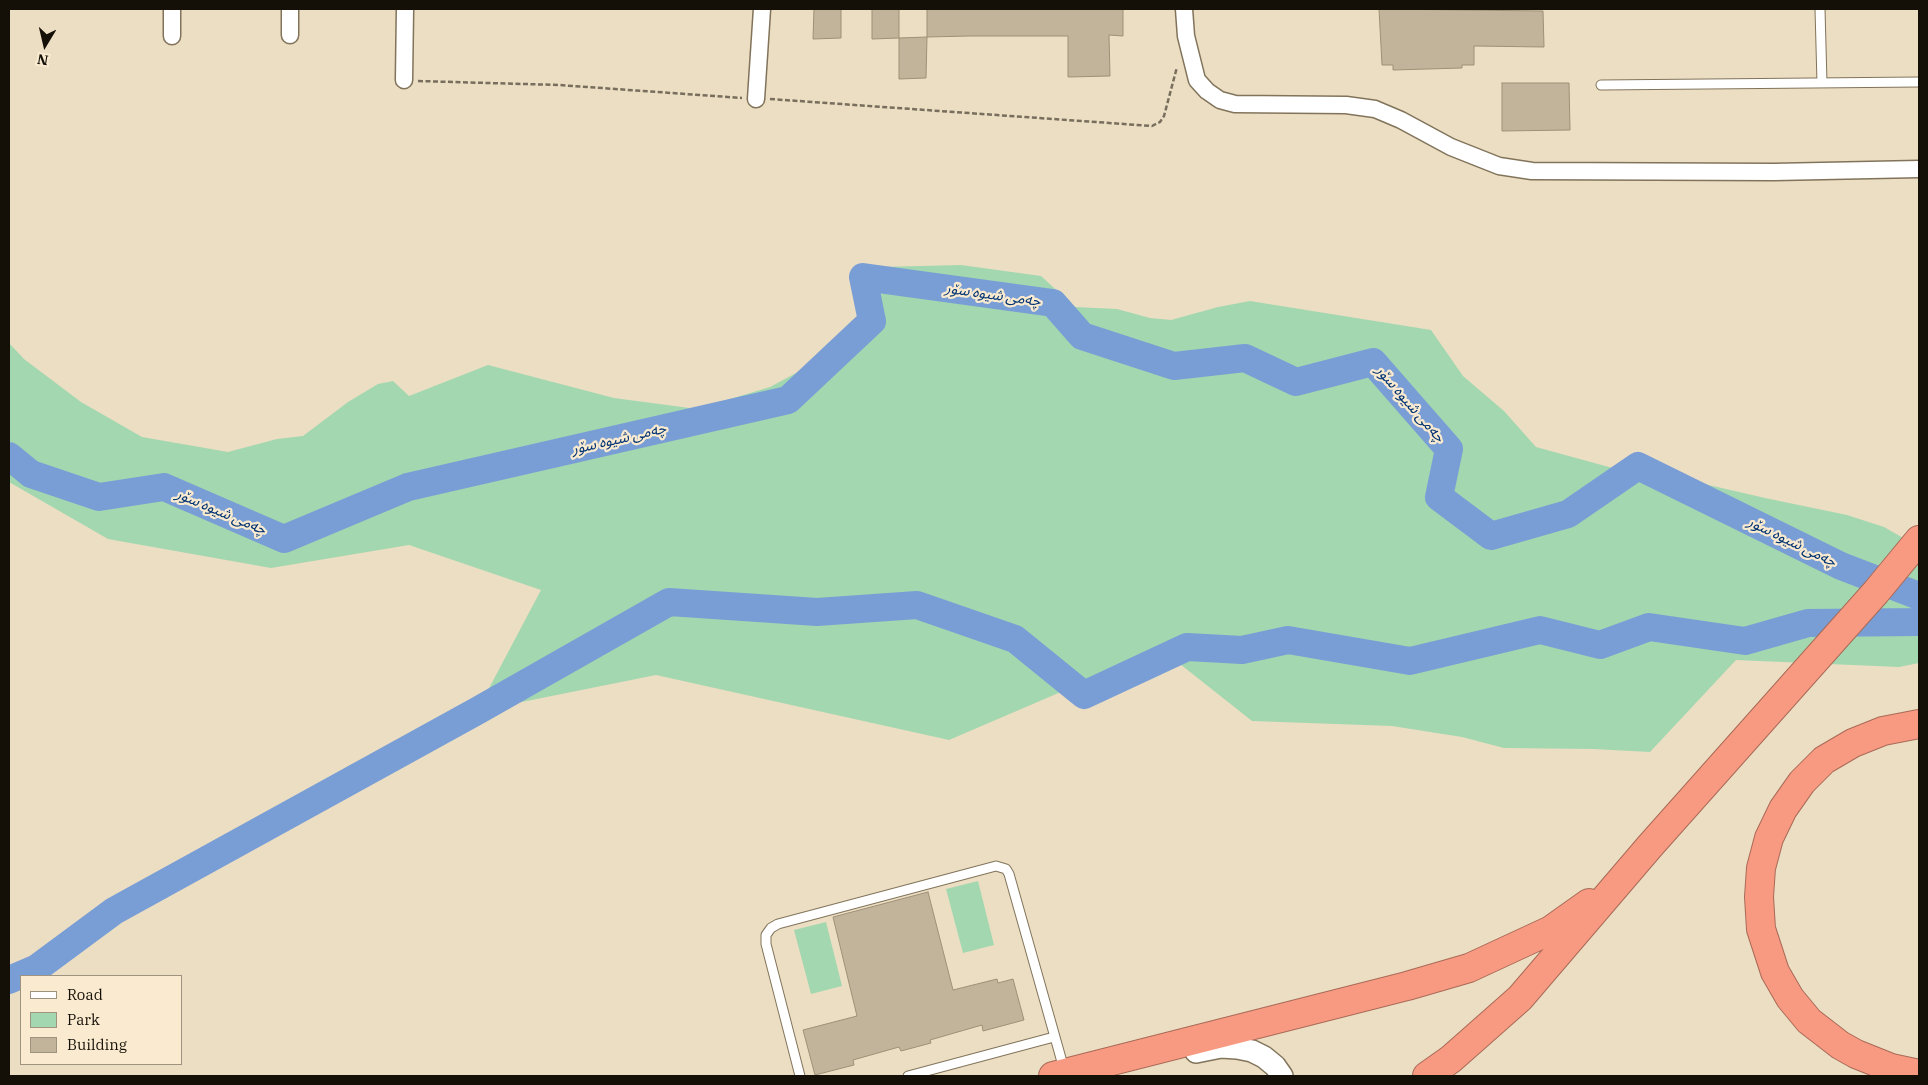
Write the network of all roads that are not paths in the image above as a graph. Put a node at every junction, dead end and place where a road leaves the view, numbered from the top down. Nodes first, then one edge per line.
1 (172, 9) edge
2 (290, 9) edge
3 (405, 9) edge
4 (762, 9) edge
5 (1184, 9) edge
6 (1820, 9) edge
7 (290, 35) dead end
8 (172, 36) dead end
9 (404, 80) road end
10 (1919, 82) edge
11 (1822, 83) junction
12 (1601, 85) dead end
13 (756, 99) road end
14 (1919, 169) edge
15 (1919, 540) edge
16 (1919, 724) edge
17 (1650, 846) junction
18 (1054, 1037) junction
19 (1919, 1074) edge
20 (1059, 1075) edge
21 (800, 1076) edge
22 (908, 1076) edge
23 (1107, 1076) edge
24 (1282, 1076) edge
25 (1427, 1076) edge

1 - 8 street
2 - 7 street
3 - 9 street
4 - 13 street
5 - 14 street
6 - 11 lane
10 - 11 lane
11 - 12 lane
15 - 17 highway
16 - 19 highway
17 - 20 highway
17 - 25 highway
18 - 20 lane
18 - 21 lane
18 - 22 lane
23 - 24 street

